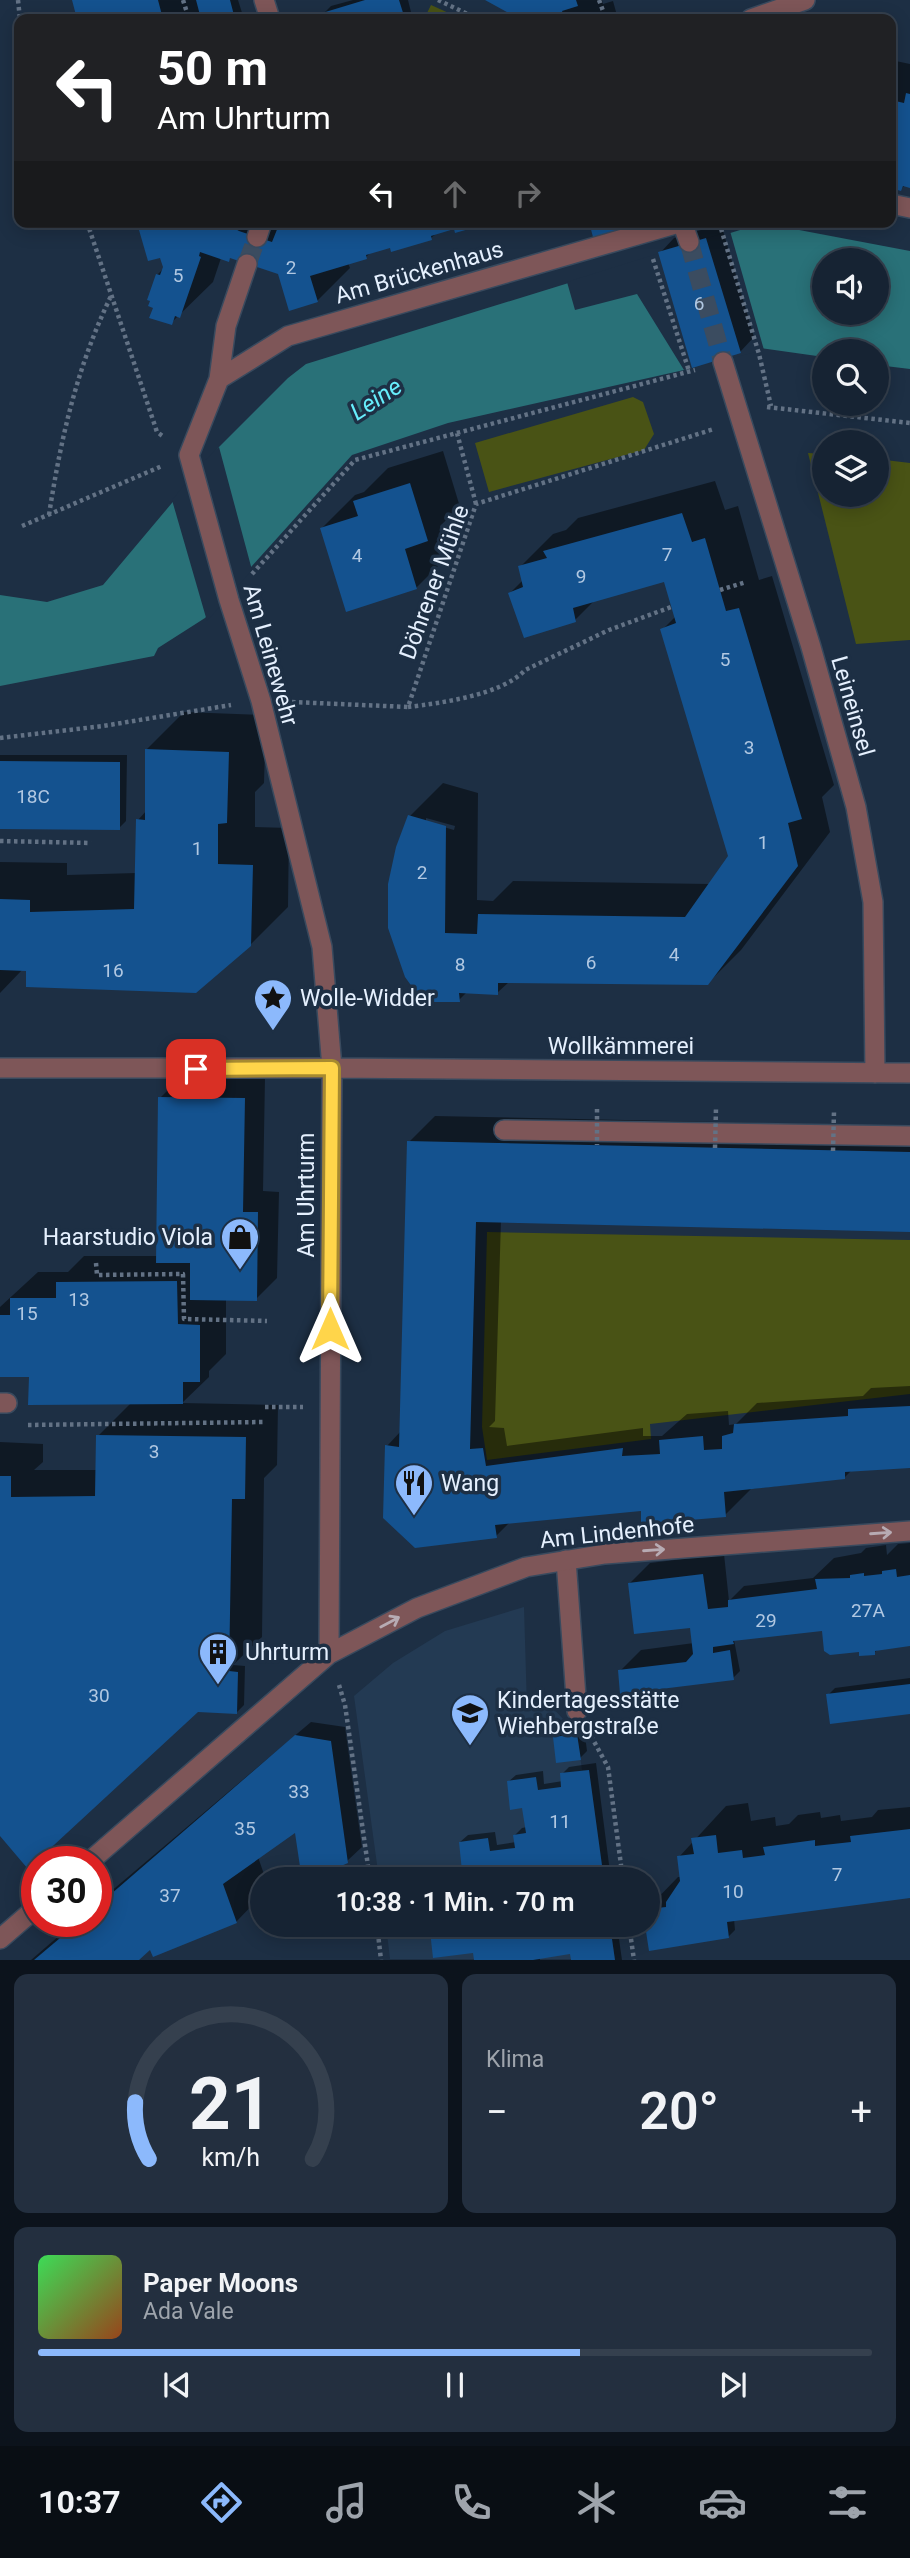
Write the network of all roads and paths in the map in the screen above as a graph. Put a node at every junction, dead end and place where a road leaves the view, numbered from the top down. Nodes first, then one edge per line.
1 (438, 0) edge
2 (805, 0) edge
3 (467, 14) edge
4 (765, 14) edge
5 (89, 228) edge
6 (660, 228) edge
7 (683, 228) edge
8 (720, 228) edge
9 (689, 242) tunnel mouth
10 (650, 251) dead end
11 (247, 264) tunnel mouth
12 (111, 296) junction
13 (723, 362) joint
14 (689, 372) junction
15 (219, 379) junction
16 (771, 406) junction
17 (740, 417) junction
18 (910, 423) edge
19 (457, 433) junction
20 (189, 455) junction
21 (476, 504) junction
22 (49, 515) junction
23 (22, 526) dead end
24 (746, 582) dead end
25 (720, 590) dead end
26 (229, 600) junction
27 (671, 607) dead end
28 (261, 701) junction
29 (408, 707) junction
30 (0, 738) edge
31 (0, 841) edge
32 (91, 843) dead end
33 (0, 1068) edge
34 (332, 1068) junction
35 (875, 1073) junction
36 (910, 1073) edge
37 (716, 1108) dead end
38 (597, 1109) dead end
39 (834, 1111) dead end
40 (503, 1130) dead end
41 (910, 1136) edge
42 (597, 1145) dead end
43 (715, 1148) dead end
44 (833, 1151) dead end
45 (96, 1263) dead end
46 (267, 1321) dead end
47 (288, 1406) dead end
48 (265, 1407) dead end
49 (265, 1422) dead end
50 (21, 1425) dead end
51 (910, 1531) edge
52 (566, 1560) junction
53 (329, 1654) junction
54 (577, 1711) joint
55 (107, 1846) edge
56 (368, 1867) edge
57 (621, 1867) edge
58 (21, 1921) edge
59 (379, 1937) edge
60 (631, 1937) edge
61 (0, 1939) edge
62 (382, 1959) edge
63 (634, 1959) edge

1 - 3 path
2 - 4 street
5 - 12 path
6 - 15 street, Am Brückenhaus
7 - 9 street
8 - 16 path
10 - 14 path
11 - 15 street
12 - 20 path
12 - 22 path
13 - 14 path
13 - 17 street, Leineinsel
14 - 19 path
15 - 20 street
16 - 17 path, Döhrener Mühle
16 - 18 path, Döhrener Mühle
17 - 21 path, Döhrener Mühle
17 - 35 street, Leineinsel
19 - 21 path
19 - 26 path
20 - 22 path
20 - 26 street, Am Leinewehr
21 - 29 path, Döhrener Mühle
22 - 23 path
24 - 25 path
26 - 28 street, Am Leinewehr
27 - 29 path
28 - 29 path
28 - 30 path
28 - 34 street, Am Leinewehr
31 - 32 path
33 - 34 street
34 - 35 street, Wollkämmerei
34 - 53 street, Am Uhrturm
35 - 36 street, Wollkämmerei
37 - 43 path, bridge
38 - 42 path, bridge
39 - 44 path, bridge
40 - 41 street
45 - 46 path
47 - 48 path
49 - 50 path
52 -> 51 street, Am Lindenhofe
53 -> 52 street, Am Lindenhofe
52 - 54 street
53 - 55 street, Am Lindenhofe
53 - 56 path
54 - 57 path
58 - 61 street
59 - 62 path
60 - 63 path

